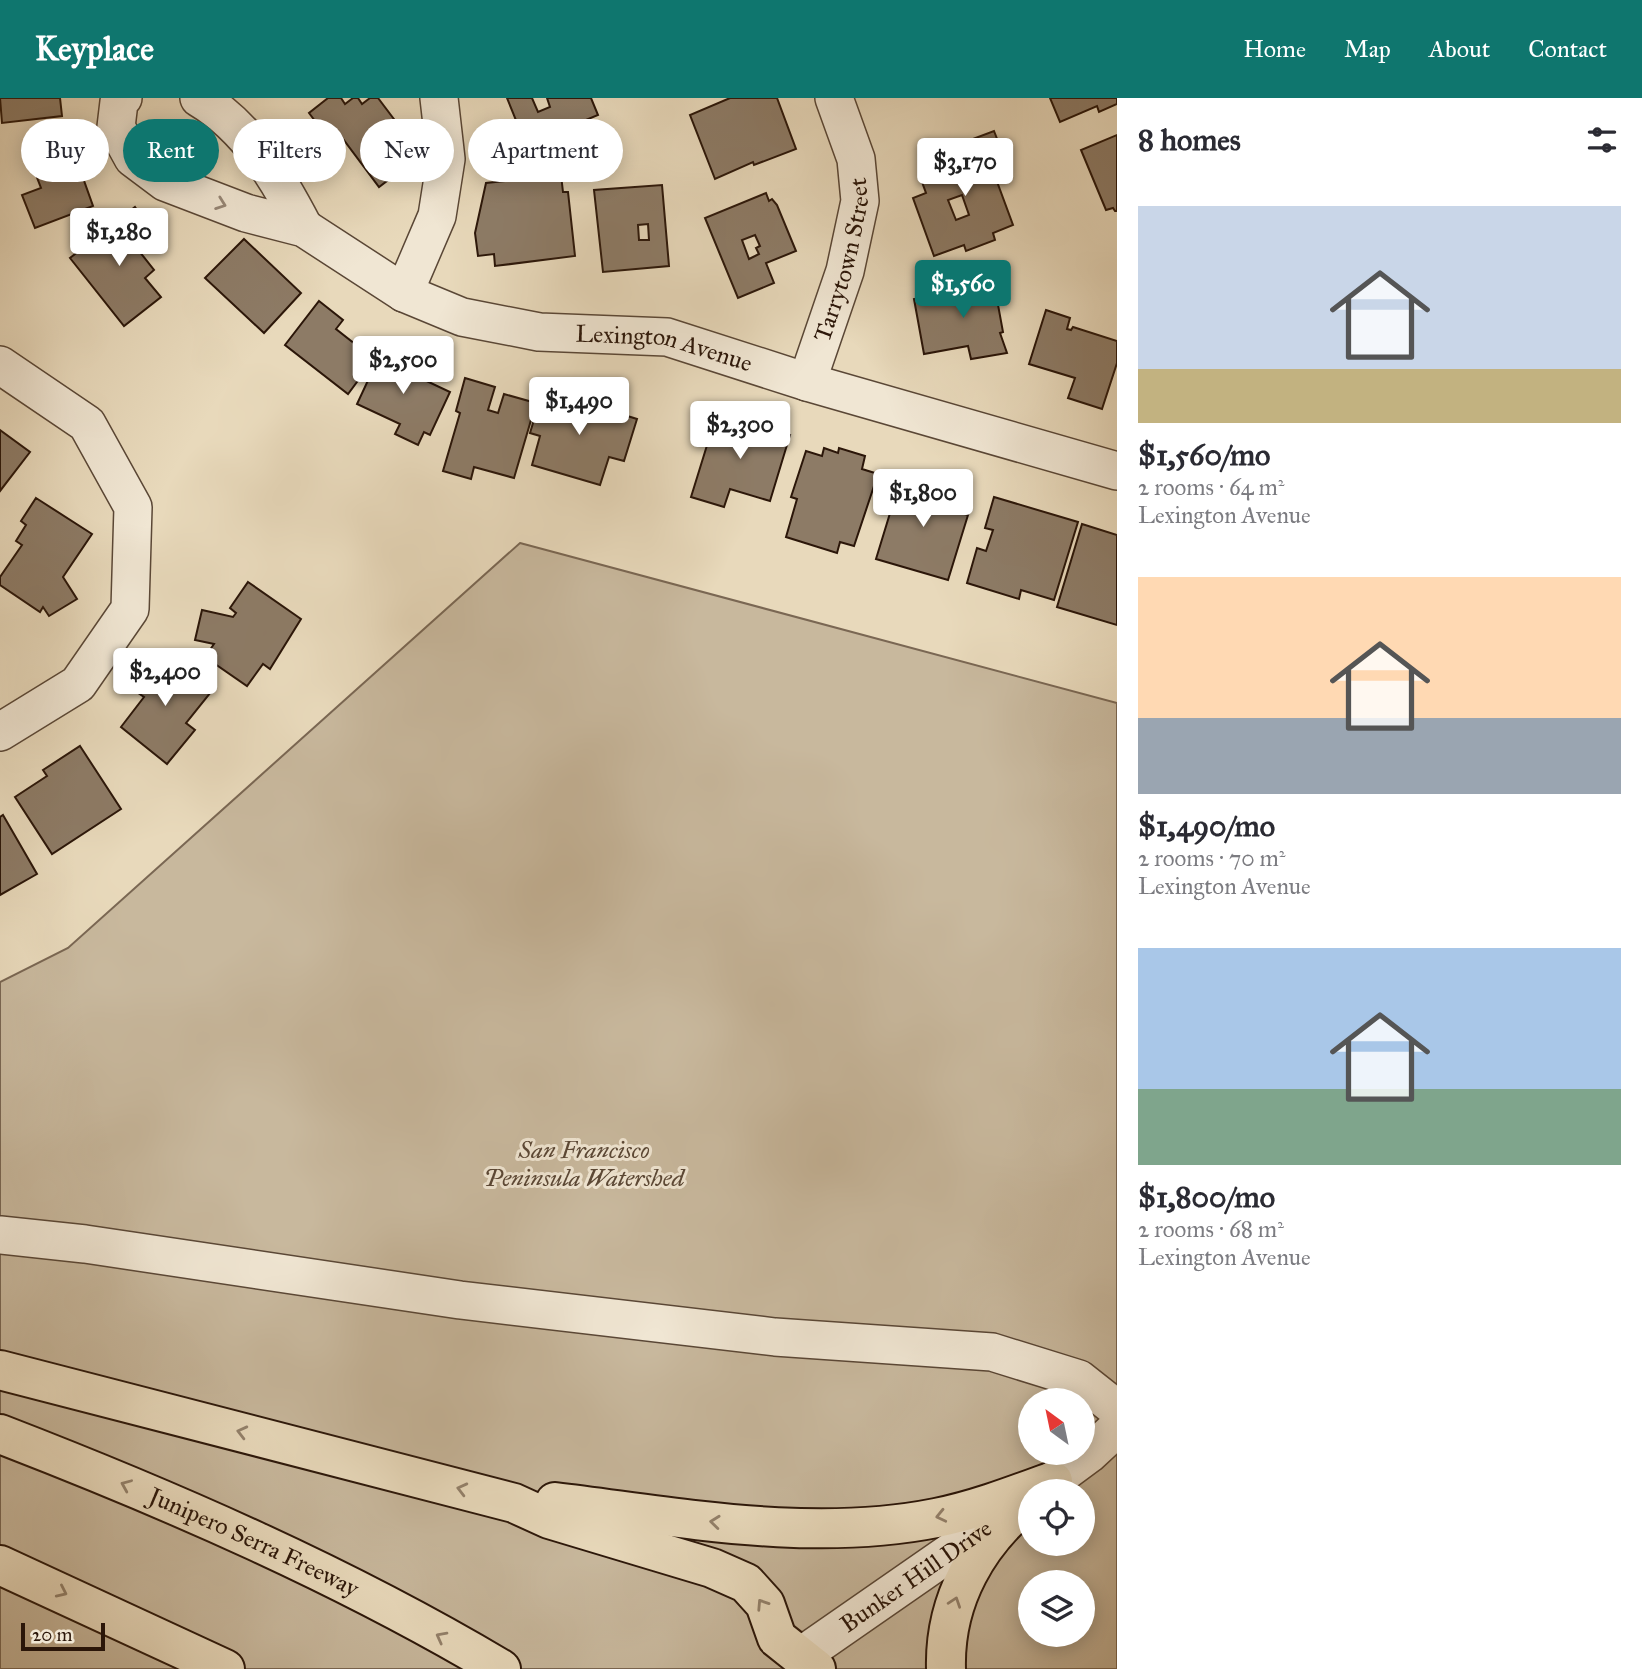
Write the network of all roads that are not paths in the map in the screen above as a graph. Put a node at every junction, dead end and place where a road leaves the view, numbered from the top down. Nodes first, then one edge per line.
1 (123, 98) edge
2 (199, 98) edge
3 (439, 98) edge
4 (835, 98) edge
5 (304, 228) junction
6 (404, 293) junction
7 (0, 365) edge
8 (807, 382) junction
9 (1117, 471) edge
10 (0, 732) edge
11 (0, 1235) edge
12 (0, 1370) edge
13 (1117, 1409) edge
14 (1117, 1428) edge
15 (0, 1434) edge
16 (1056, 1479) edge
17 (1018, 1497) edge
18 (514, 1503) junction
19 (1018, 1508) edge
20 (1018, 1509) edge
21 (0, 1565) edge
22 (808, 1663) edge
23 (225, 1669) edge
24 (501, 1669) edge
25 (946, 1669) edge

1 -> 5 street, Lexington Avenue
2 - 5 street, Lexington Avenue
3 - 6 street
4 - 8 street, Tarrytown Street
5 - 6 street, Lexington Avenue
6 - 8 street, Lexington Avenue
7 - 10 street
8 - 9 street, Lexington Avenue
11 - 13 street
18 -> 12 highway
14 - 16 street, Bunker Hill Drive
24 -> 15 highway, Junipero Serra Freeway
17 -> 18 highway
22 -> 18 highway
19 - 22 street, Bunker Hill Drive
25 -> 20 highway
21 -> 23 highway

